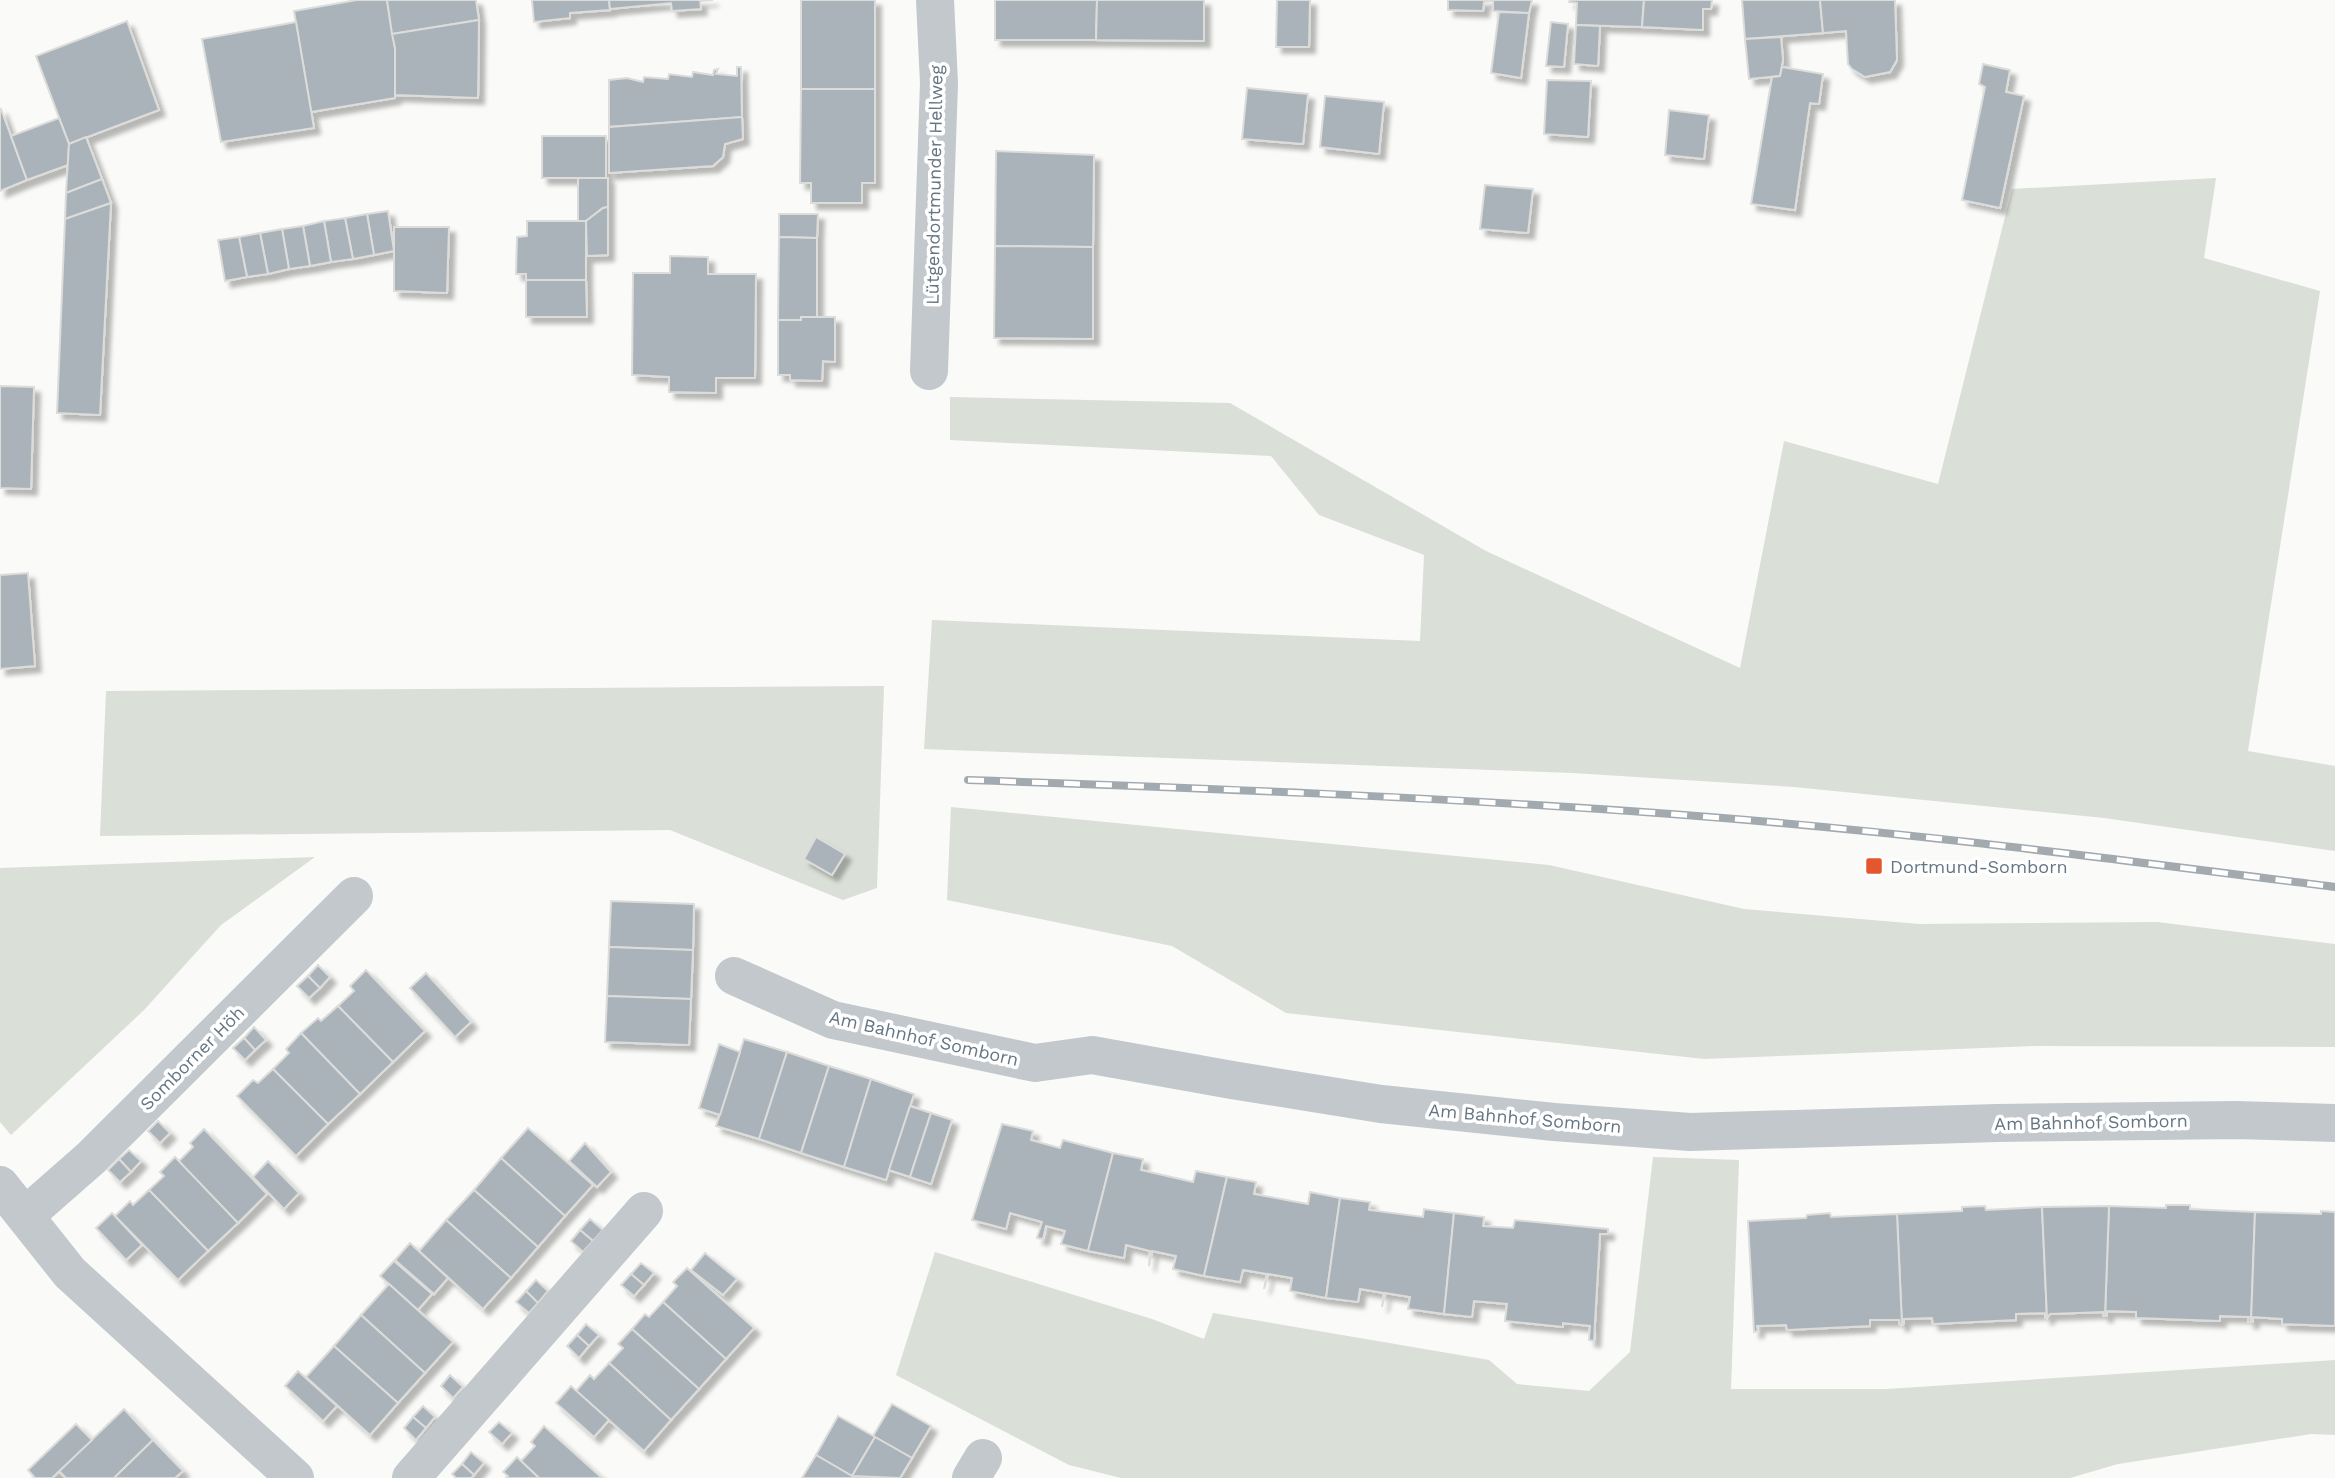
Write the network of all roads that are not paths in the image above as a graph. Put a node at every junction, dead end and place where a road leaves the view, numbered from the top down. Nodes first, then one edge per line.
1 (935, 0) edge
2 (929, 371) dead end
3 (354, 896) dead end
4 (734, 976) dead end
5 (2335, 1122) edge
6 (0, 1185) edge
7 (644, 1211) dead end
8 (26, 1215) junction
9 (295, 1478) edge
10 (411, 1478) edge

1 - 2 street, Lütgendortmunder Hellweg
3 - 8 street, Somborner Höh
4 - 5 street, Am Bahnhof Somborn
6 - 8 street
7 - 10 street
8 - 9 street

